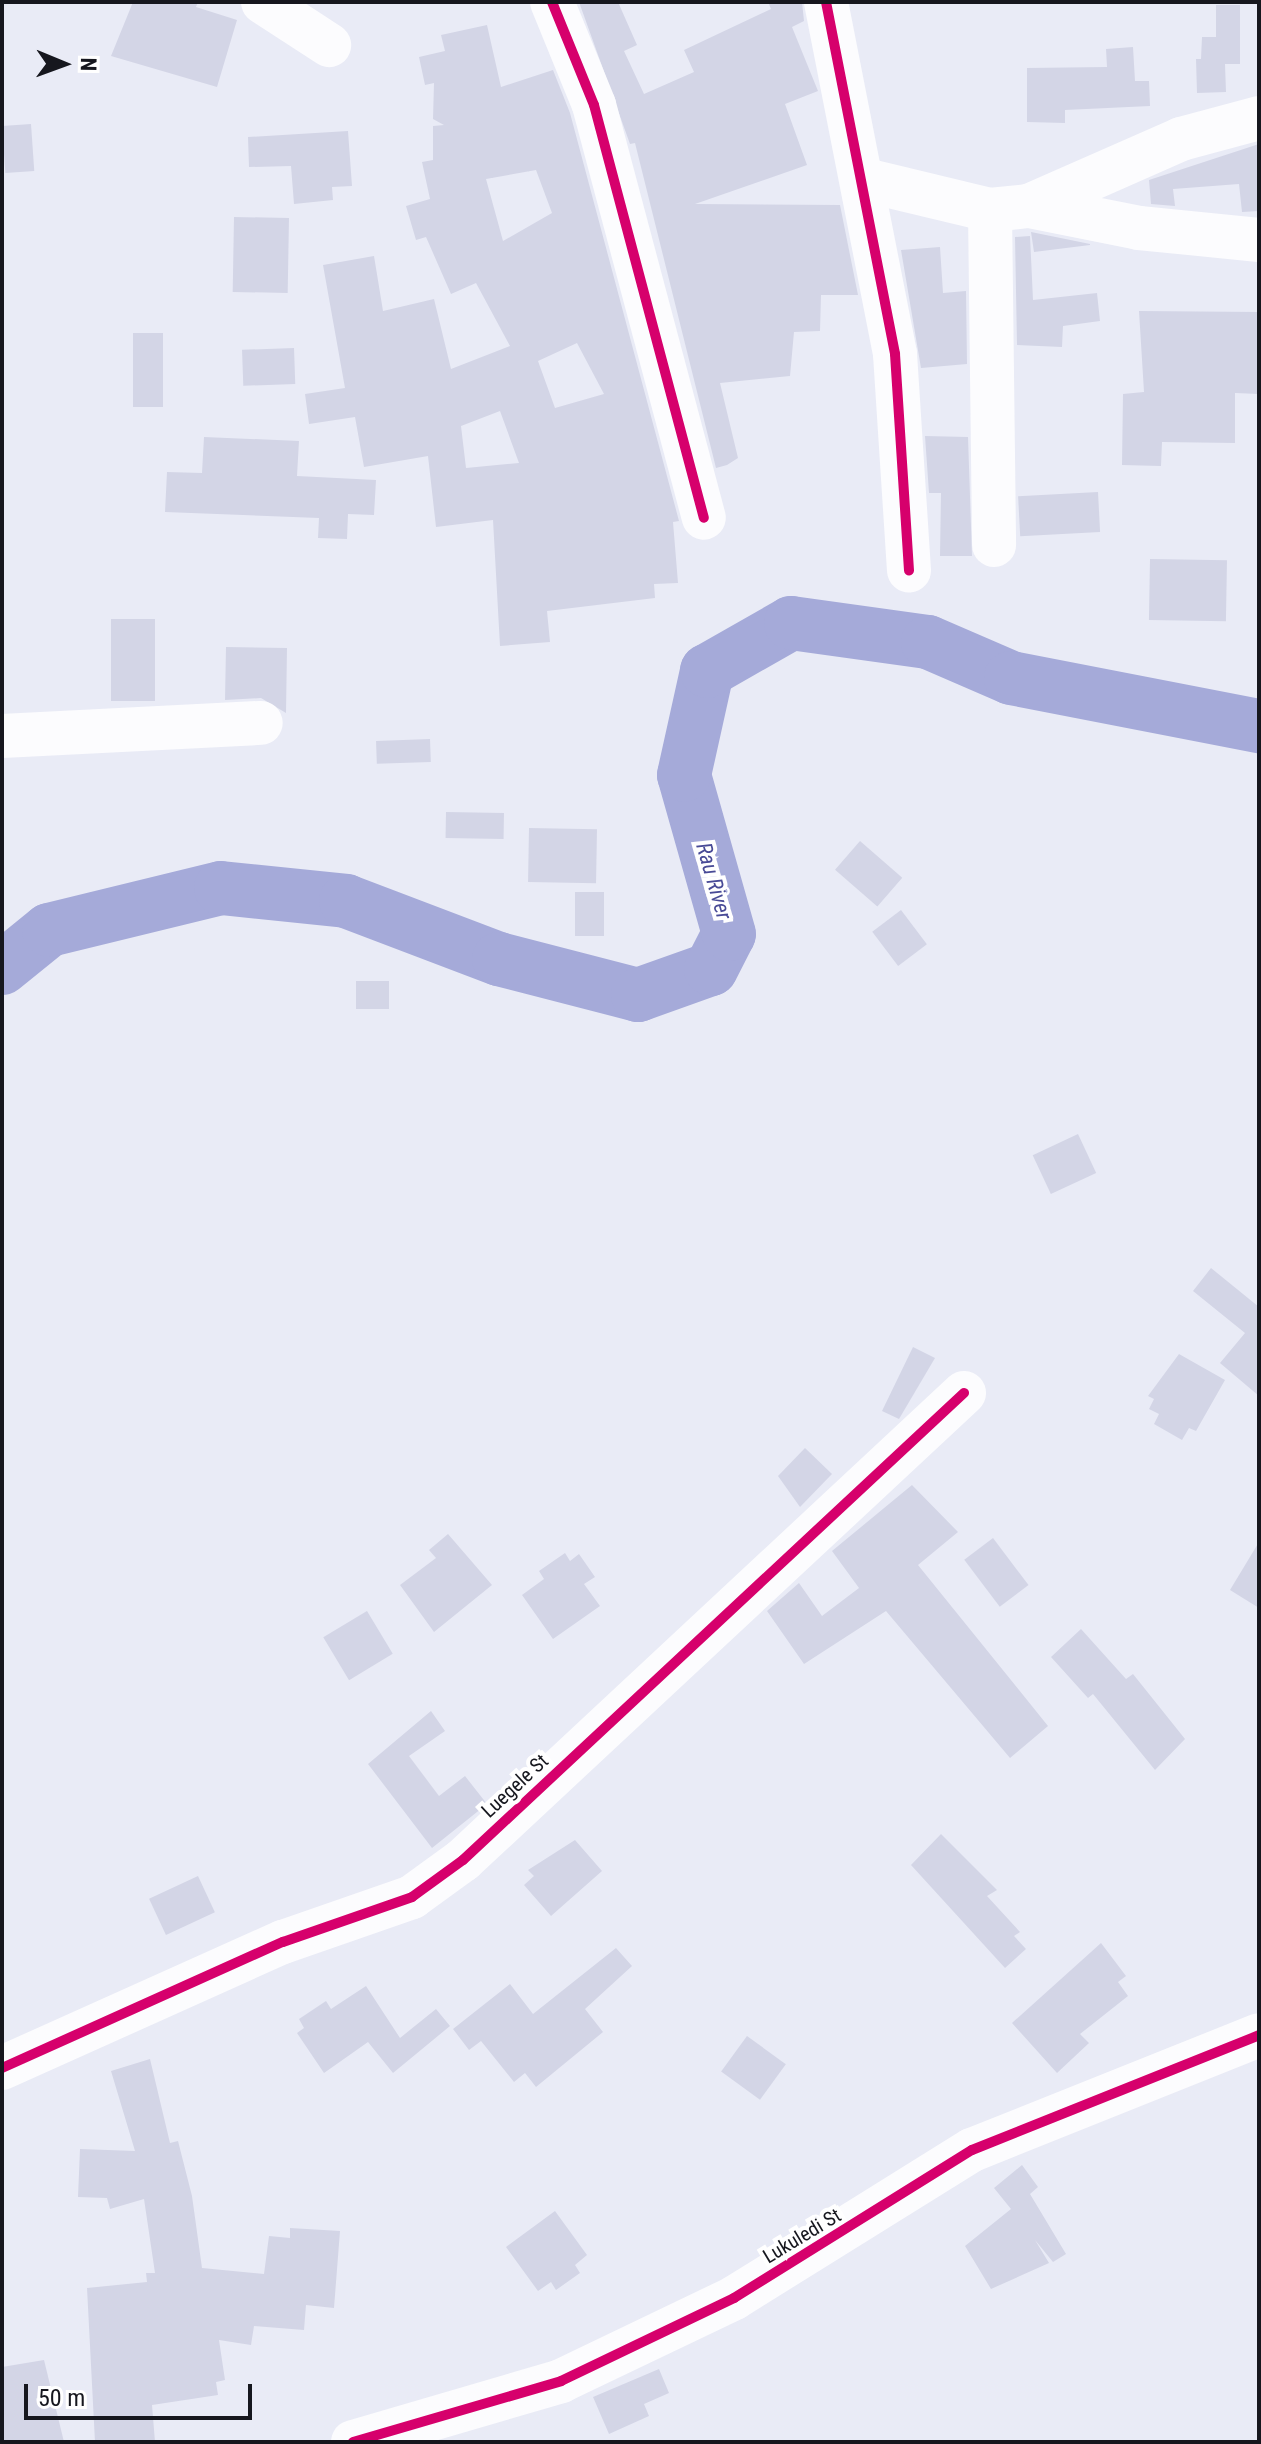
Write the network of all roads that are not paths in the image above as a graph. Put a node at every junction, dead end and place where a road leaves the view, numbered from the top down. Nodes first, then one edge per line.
1 (263, 2) edge
2 (552, 2) edge
3 (826, 2) edge
4 (329, 45) dead end
5 (1259, 118) edge
6 (865, 180) junction
7 (1009, 208) junction
8 (1259, 240) edge
9 (704, 518) dead end
10 (994, 545) dead end
11 (909, 571) dead end
12 (261, 723) dead end
13 (2, 736) edge
14 (964, 1393) dead end
15 (1259, 2035) edge
16 (2, 2068) edge
17 (353, 2442) edge

1 - 4 street
2 - 9 street
3 - 6 street
5 - 7 street
6 - 7 street
6 - 11 street
7 - 8 street
7 - 10 street
12 - 13 street
14 - 16 street, Luegele St
15 - 17 street, Lukuledi St

